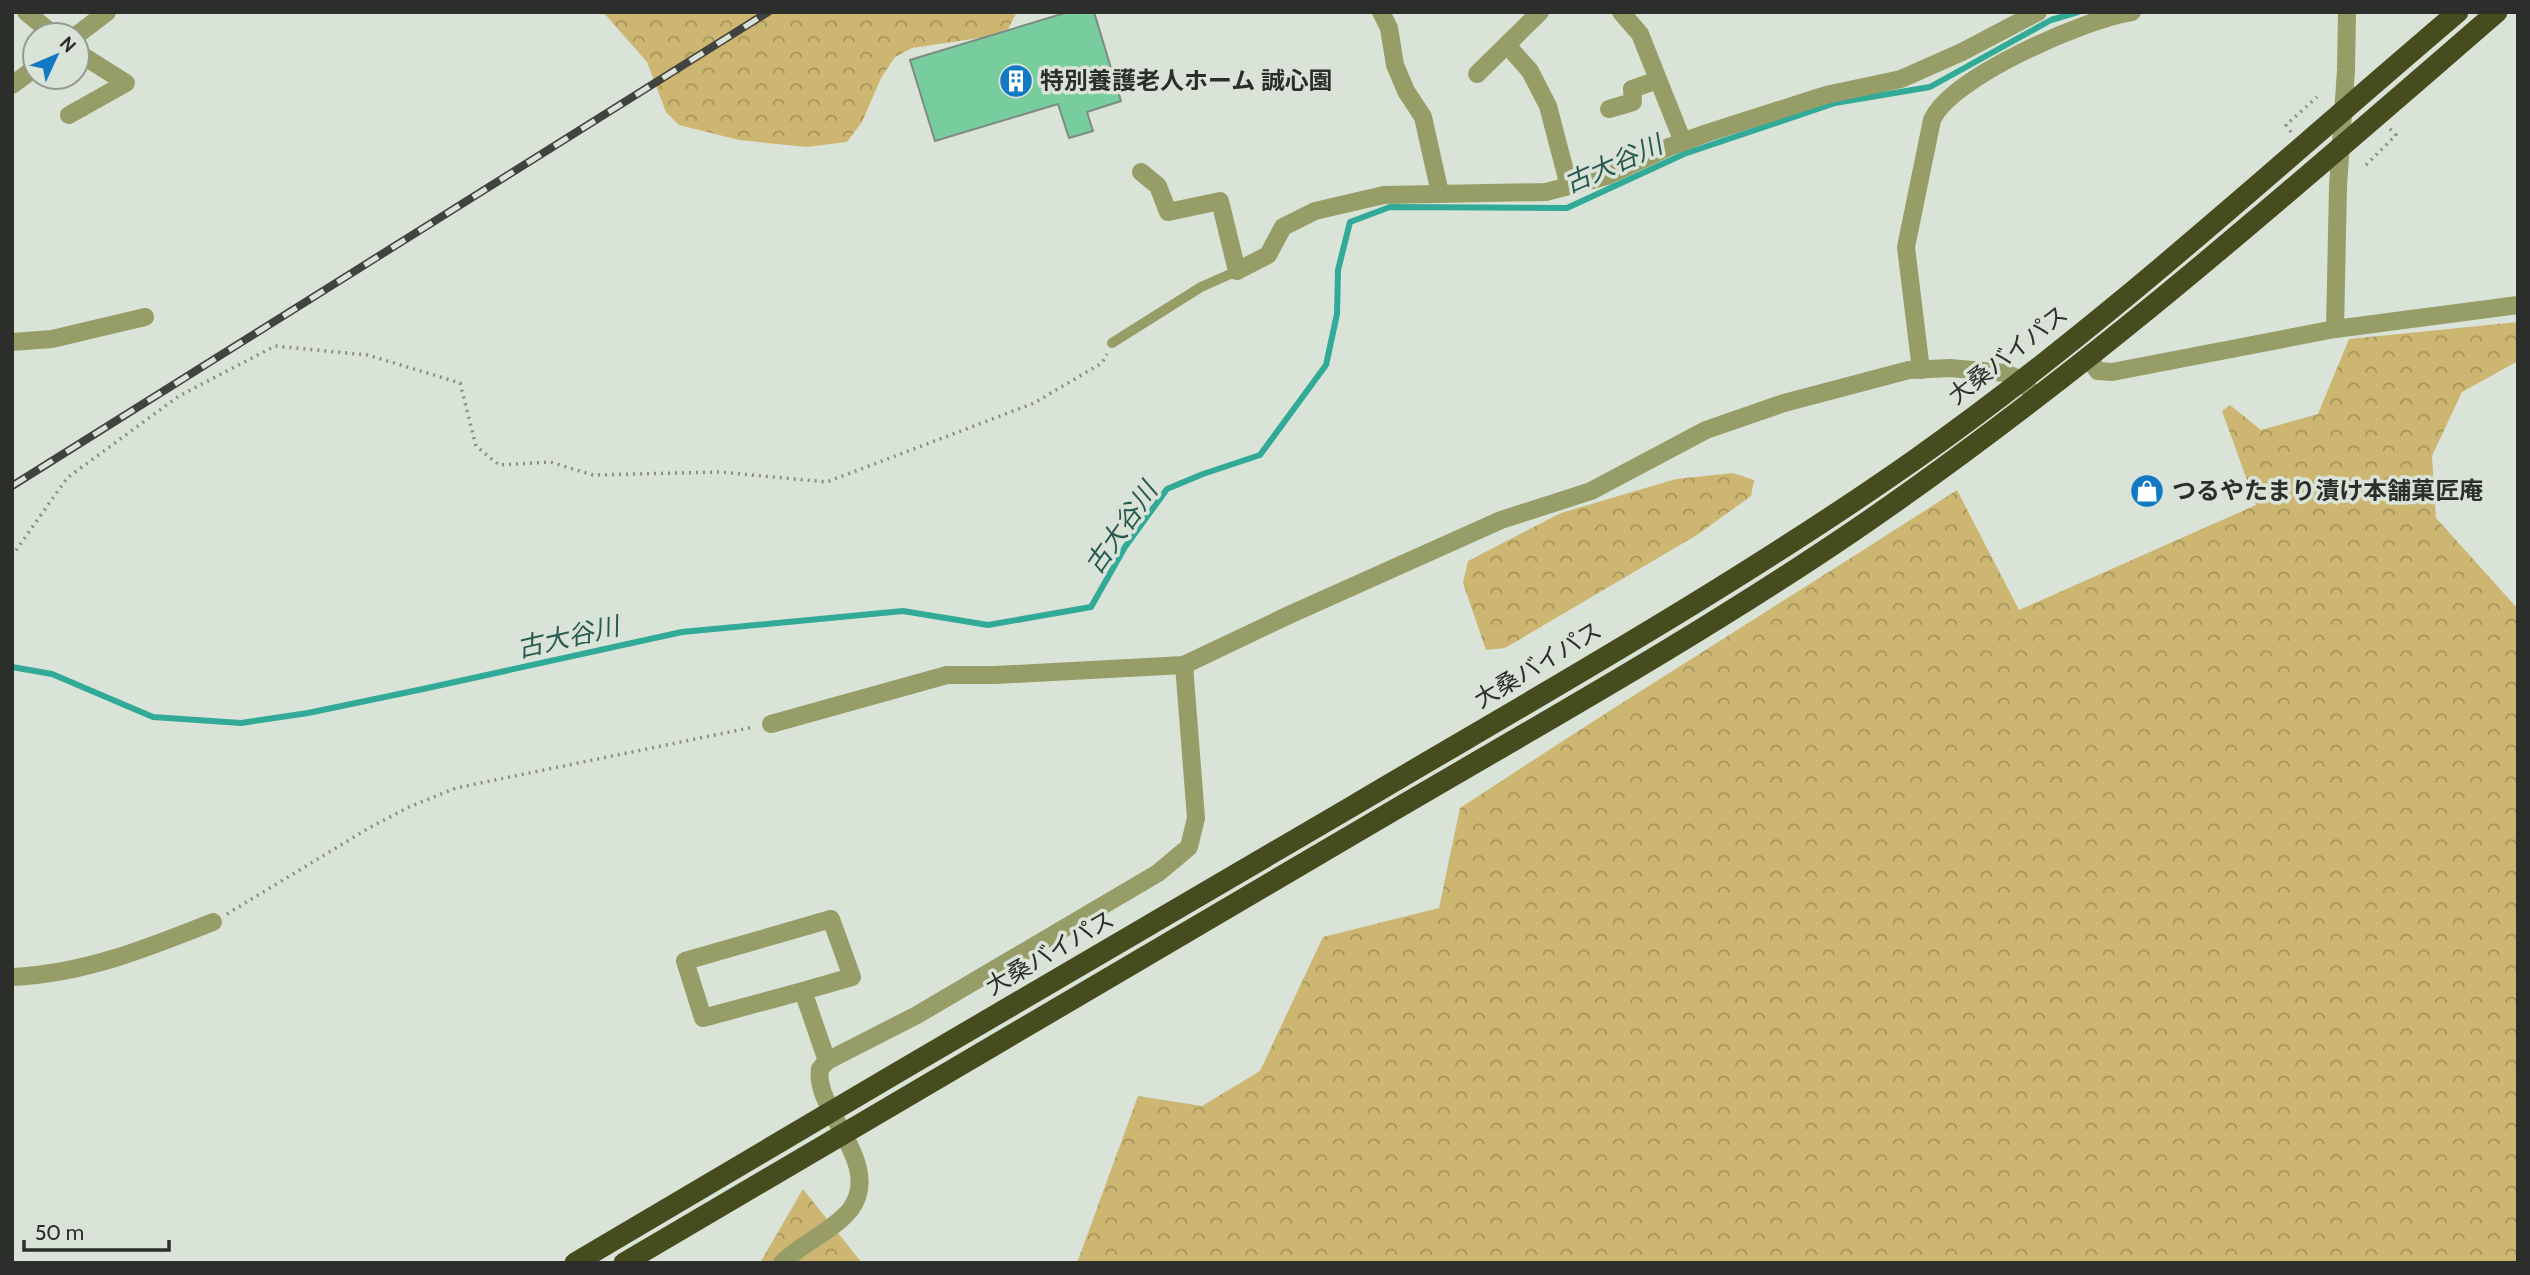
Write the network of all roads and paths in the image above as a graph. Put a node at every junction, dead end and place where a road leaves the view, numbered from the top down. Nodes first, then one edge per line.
1 (107, 12) edge
2 (1381, 12) edge
3 (1540, 12) edge
4 (1621, 12) edge
5 (2038, 12) edge
6 (2132, 12) edge
7 (2347, 12) edge
8 (2458, 12) edge
9 (2497, 12) edge
10 (91, 24) edge
11 (1507, 45) junction
12 (91, 61) edge
13 (1477, 74) dead end
14 (1658, 80) junction
15 (2317, 97) dead end
16 (1609, 109) dead end
17 (2342, 111) junction
18 (69, 115) dead end
19 (2389, 128) dead end
20 (2292, 132) dead end
21 (1683, 142) junction
22 (2339, 147) junction
23 (2366, 164) dead end
24 (1141, 172) dead end
25 (1569, 186) junction
26 (1440, 193) junction
27 (1237, 271) junction
28 (2518, 305) edge
29 (145, 317) dead end
30 (2335, 328) junction
31 (12, 342) edge
32 (1112, 343) joint
33 (2089, 359) junction
34 (1921, 370) junction
35 (2022, 380) junction
36 (2036, 400) junction
37 (12, 556) edge
38 (1184, 665) junction
39 (771, 723) joint
40 (213, 922) joint
41 (12, 976) edge
42 (803, 991) junction
43 (827, 1061) junction
44 (833, 1111) junction
45 (845, 1132) junction
46 (575, 1263) edge
47 (624, 1263) edge
48 (782, 1263) edge

1 - 10 street
2 - 26 street
3 - 11 street
4 - 14 street
5 - 21 street
6 - 34 street
7 - 17 street
8 - 17 highway, 大桑バイパス
9 - 22 highway, 大桑バイパス
11 - 13 street
11 - 25 street
12 - 18 street
14 - 16 street
14 - 21 street
15 - 20 path
17 - 22 street
17 - 35 highway, 大桑バイパス
19 - 23 path
21 - 25 street
22 - 30 street
22 - 33 highway, 大桑バイパス
24 - 27 street
25 - 26 street
26 - 27 street
27 - 32 lane
28 - 30 street
29 - 31 street
30 - 33 street
32 - 37 path
33 - 36 highway, 大桑バイパス
34 - 35 street
34 - 38 street
35 - 36 street
35 - 44 highway, 大桑バイパス
36 - 45 highway, 大桑バイパス
38 - 39 street
38 - 43 street
39 - 40 path
40 - 41 street
42 - 42 street
42 - 43 street
43 - 44 street
44 - 45 street
44 - 46 highway, 大桑バイパス
45 - 47 highway, 大桑バイパス
45 - 48 street

